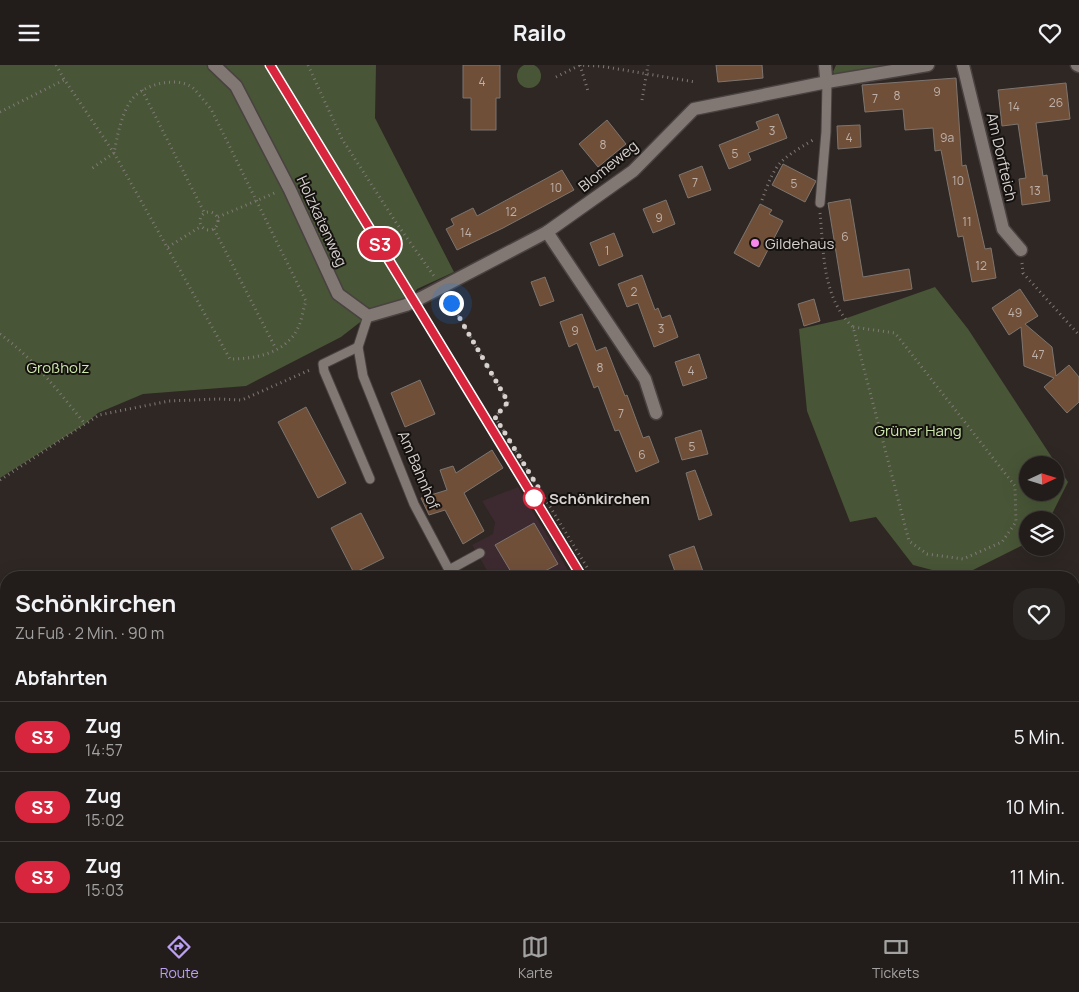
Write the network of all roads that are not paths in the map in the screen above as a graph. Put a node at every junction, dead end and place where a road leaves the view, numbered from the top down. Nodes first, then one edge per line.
1 (214, 65) edge
2 (928, 65) edge
3 (964, 65) edge
4 (826, 74) edge
5 (820, 203) road end
6 (547, 232) junction
7 (1021, 250) dead end
8 (368, 316) junction
9 (358, 347) junction
10 (656, 413) dead end
11 (370, 479) dead end
12 (480, 553) dead end

1 - 8 street, Holzkatenweg
2 - 4 street
3 - 7 street, Am Dorfteich
4 - 5 lane
4 - 6 street, Blomeweg
6 - 8 street, Blomeweg
6 - 10 street
8 - 9 lane, Am Bahnhof
9 - 11 lane
9 - 12 lane, Am Bahnhof

